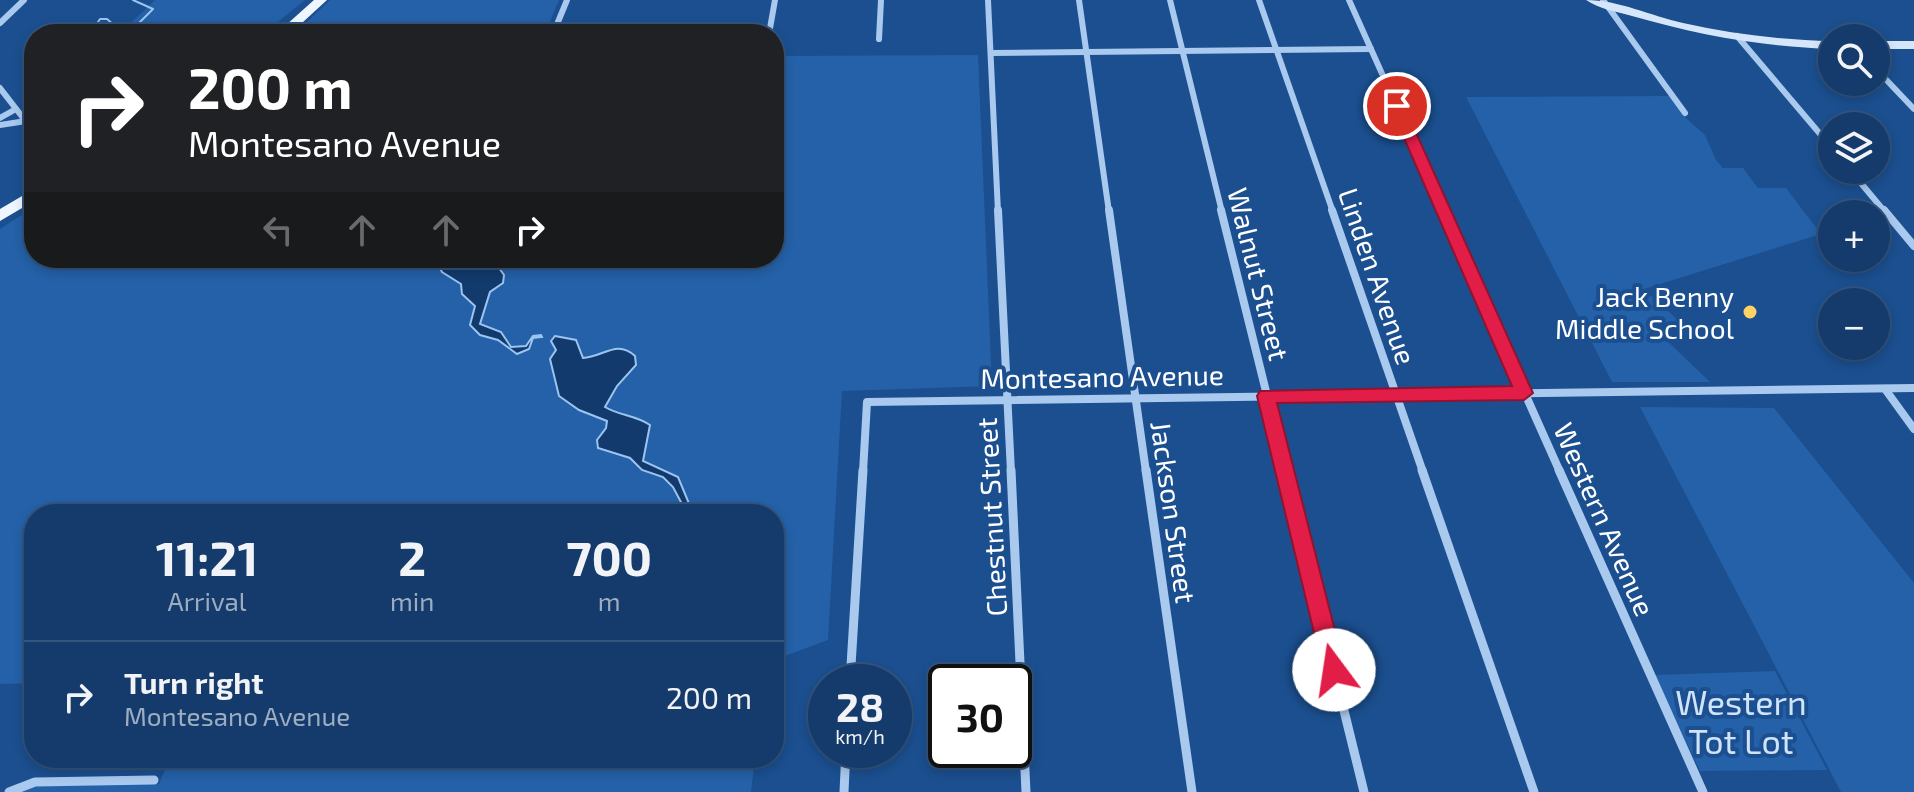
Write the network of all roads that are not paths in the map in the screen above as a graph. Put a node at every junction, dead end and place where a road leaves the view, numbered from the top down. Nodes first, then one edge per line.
1 (24, 0) edge
2 (321, 0) edge
3 (567, 0) edge
4 (775, 0) edge
5 (881, 0) edge
6 (988, 0) edge
7 (1079, 0) edge
8 (1170, 0) edge
9 (1259, 0) edge
10 (1349, 0) edge
11 (1592, 0) edge
12 (1604, 2) edge
13 (0, 23) edge
14 (293, 24) edge
15 (557, 24) edge
16 (771, 24) edge
17 (1737, 36) junction
18 (879, 39) dead end
19 (1818, 44) edge
20 (1890, 45) edge
21 (1914, 45) edge
22 (1371, 49) junction
23 (1276, 50) junction
24 (1182, 51) junction
25 (1086, 52) junction
26 (991, 53) junction
27 (1890, 84) edge
28 (2, 92) edge
29 (16, 109) junction
30 (1914, 109) edge
31 (1685, 113) dead end
32 (0, 118) edge
33 (24, 119) edge
34 (24, 121) edge
35 (0, 125) edge
36 (1818, 131) edge
37 (1862, 184) edge
38 (24, 200) edge
39 (0, 216) edge
40 (1914, 246) edge
41 (1914, 388) edge
42 (1885, 389) junction
43 (1524, 393) junction
44 (1396, 395) junction
45 (1267, 396) junction
46 (1136, 398) junction
47 (1008, 399) junction
48 (1914, 429) edge
49 (851, 664) edge
50 (845, 768) edge
51 (154, 780) dead end
52 (9, 792) edge
53 (844, 792) edge
54 (1026, 792) edge
55 (1192, 792) edge
56 (1364, 792) edge
57 (1534, 792) edge
58 (1703, 792) edge

1 - 13 street
2 - 14 main road
3 - 15 street
4 - 16 street
5 - 18 street
6 - 26 street, Chestnut Street
7 - 25 street, Jackson Street
8 - 24 street, Walnut Street
9 - 23 street, Linden Avenue
10 - 22 street, Western Avenue
11 - 12 street
12 - 17 street
12 - 31 street
17 - 19 street
17 - 36 street
20 - 21 street
22 - 23 street
22 - 43 street, Western Avenue
23 - 24 street
23 - 44 street, Linden Avenue
24 - 25 street
24 - 45 street, Walnut Street
25 - 26 street
25 - 46 street, Jackson Street
26 - 47 street, Chestnut Street
27 - 30 street
28 - 29 street
29 - 32 street
29 - 33 street
34 - 35 street
37 - 40 street
38 - 39 main road
41 - 42 street, Montesano Avenue
42 - 43 street, Montesano Avenue
42 - 48 street
43 - 44 street, Montesano Avenue
43 - 58 street, Western Avenue
44 - 45 street, Montesano Avenue
44 - 57 street, Linden Avenue
45 - 46 street, Montesano Avenue
45 - 56 street, Walnut Street
46 - 47 street, Montesano Avenue
46 - 55 street, Jackson Street
47 - 49 street, Montesano Avenue
47 - 54 street, Chestnut Street
50 - 53 street
51 - 52 street

